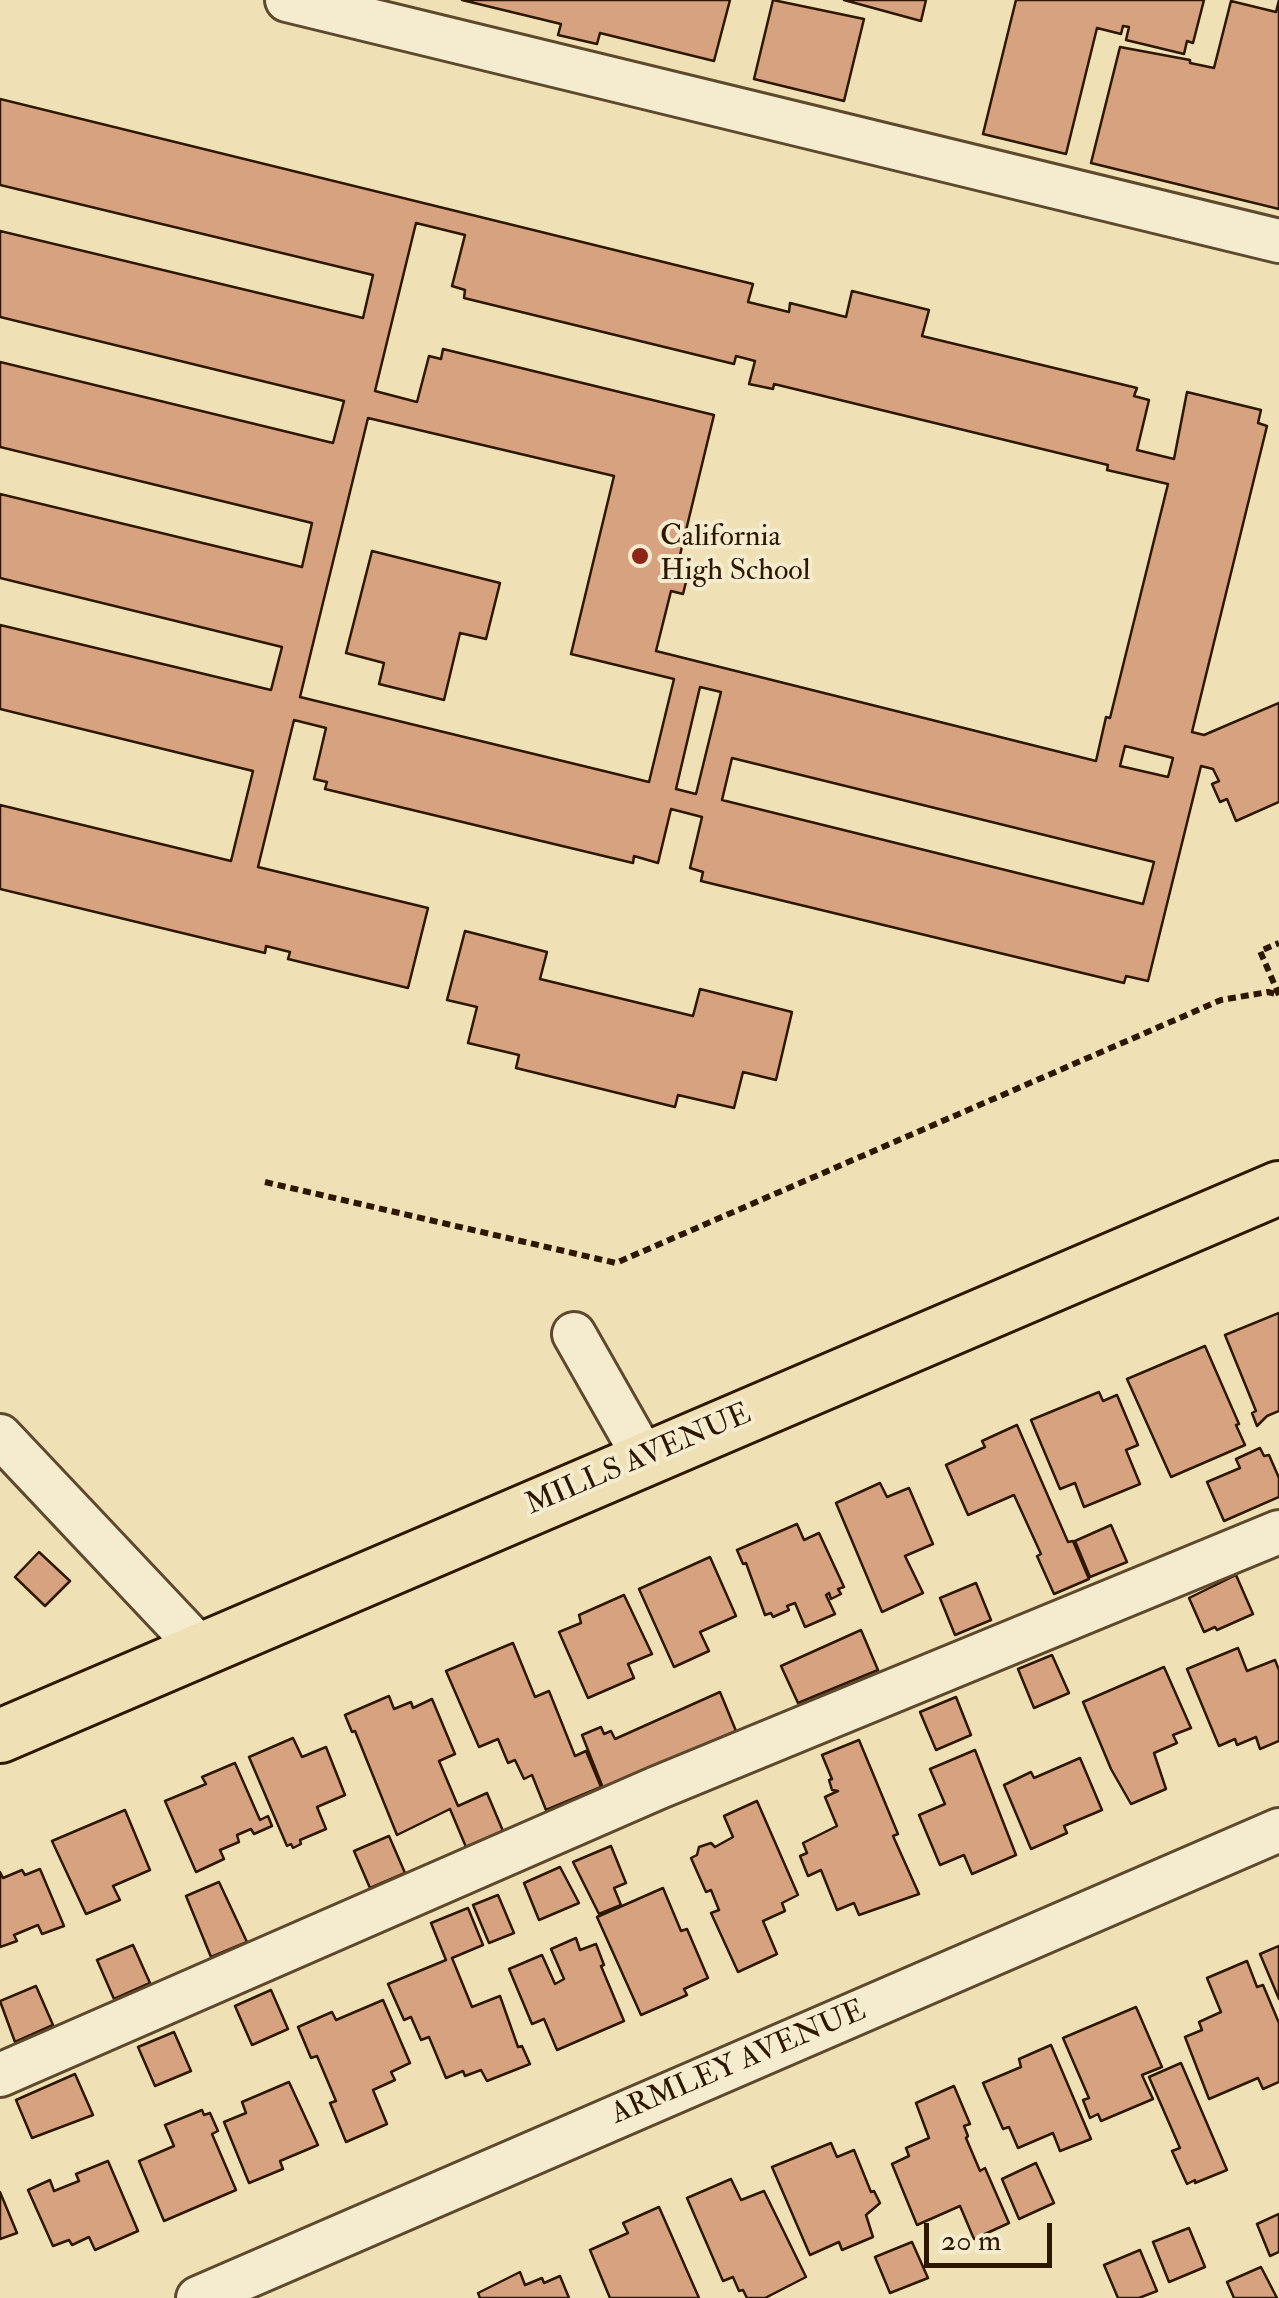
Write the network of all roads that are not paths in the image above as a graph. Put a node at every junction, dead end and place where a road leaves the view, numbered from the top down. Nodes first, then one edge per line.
1 (287, 0) edge
2 (1279, 241) edge
3 (1279, 1188) edge
4 (574, 1334) dead end
5 (0, 1436) edge
6 (645, 1459) junction
7 (1276, 1540) edge
8 (201, 1650) junction
9 (0, 1736) edge
10 (1279, 1830) edge
11 (0, 2075) edge
12 (198, 2298) edge

1 - 2 street
3 - 6 main road, MILLS AVENUE
4 - 6 street
5 - 8 street
6 - 8 main road, MILLS AVENUE
7 - 11 street
8 - 9 main road, MILLS AVENUE
10 - 12 street, ARMLEY AVENUE

